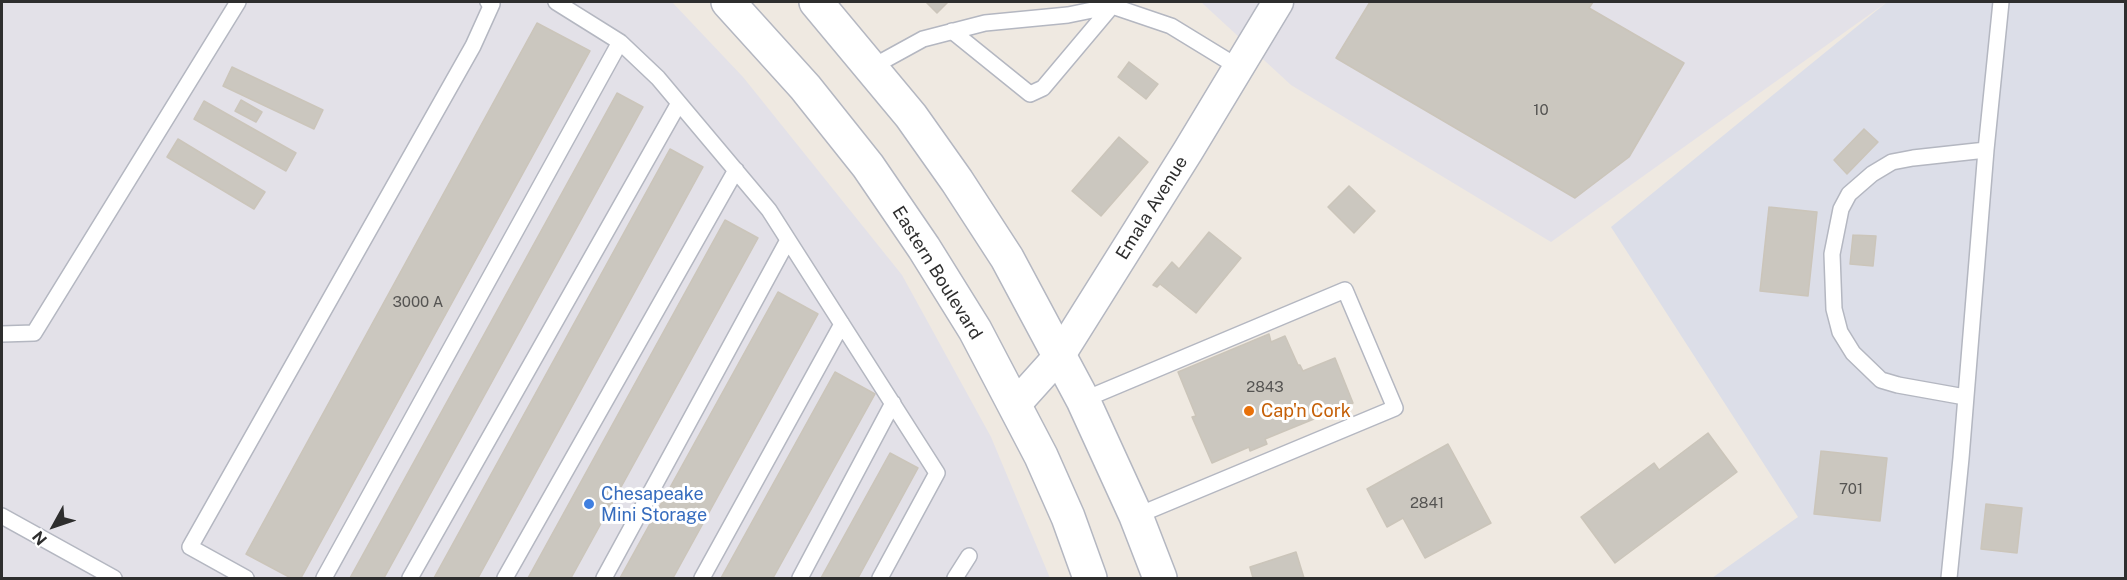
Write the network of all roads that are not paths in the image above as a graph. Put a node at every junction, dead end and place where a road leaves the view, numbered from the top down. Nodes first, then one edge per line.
1 (492, 2) edge
2 (556, 2) edge
3 (728, 2) edge
4 (816, 2) edge
5 (1278, 2) edge
6 (2001, 2) edge
7 (234, 3) edge
8 (1112, 6) junction
9 (952, 31) junction
10 (620, 42) junction
11 (872, 67) junction
12 (1238, 67) junction
13 (679, 103) junction
14 (1986, 150) junction
15 (736, 170) junction
16 (788, 240) junction
17 (842, 324) junction
18 (2, 334) edge
19 (1060, 355) junction
20 (1965, 396) junction
21 (1083, 400) junction
22 (893, 404) junction
23 (1015, 405) junction
24 (2, 516) edge
25 (1136, 516) junction
26 (969, 556) dead end
27 (114, 579) edge
28 (246, 579) edge
29 (324, 579) edge
30 (410, 579) edge
31 (506, 579) edge
32 (603, 579) edge
33 (702, 579) edge
34 (800, 579) edge
35 (880, 579) edge
36 (955, 579) edge
37 (1090, 579) edge
38 (1160, 579) edge
39 (1949, 579) edge

1 - 28 lane
2 - 10 lane
3 - 23 main road, Eastern Boulevard
4 - 11 main road
5 - 12 street, Emala Avenue
6 - 14 lane
7 - 18 lane
8 - 9 lane
8 - 9 lane
8 - 12 lane
9 - 11 lane
10 - 13 lane
10 - 29 lane
11 - 19 main road
12 - 19 street, Emala Avenue
13 - 15 lane
13 - 30 lane
14 - 20 lane
14 - 20 lane
15 - 16 lane
15 - 31 lane
16 - 17 lane
16 - 32 lane
17 - 22 lane
17 - 33 lane
19 - 21 main road
19 - 23 street, Emala Avenue
20 - 39 lane
21 - 25 main road
21 - 25 lane
22 - 34 lane
22 - 35 lane
23 - 37 main road, Eastern Boulevard
24 - 27 lane
25 - 38 main road
26 - 36 lane

